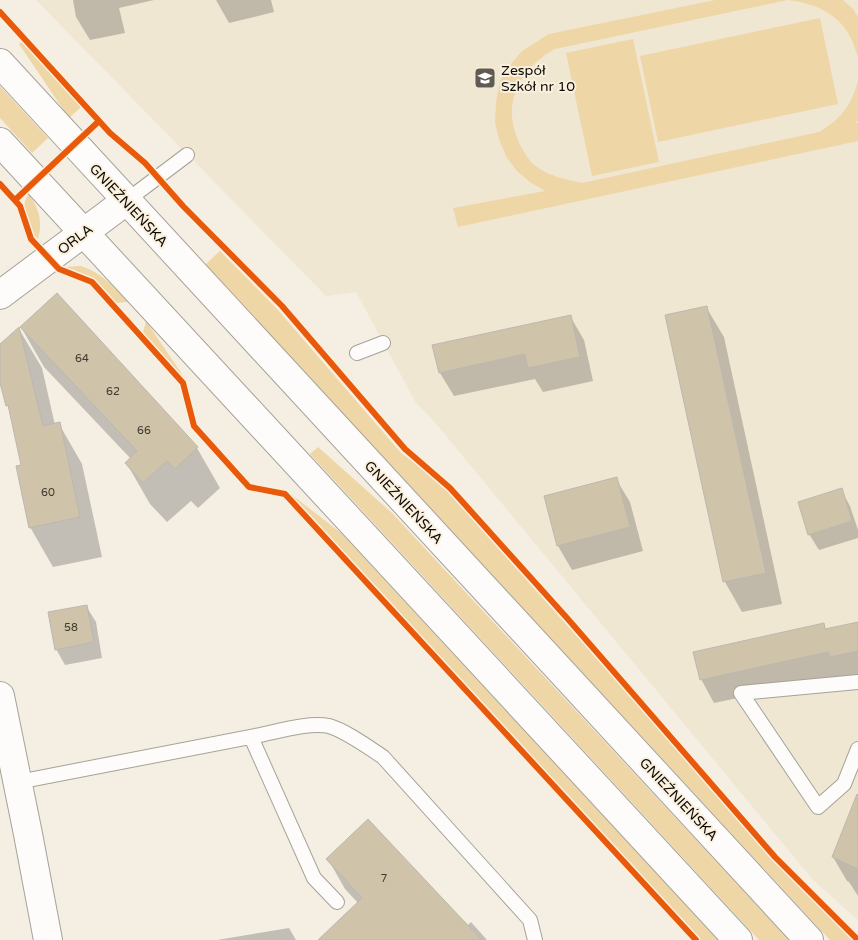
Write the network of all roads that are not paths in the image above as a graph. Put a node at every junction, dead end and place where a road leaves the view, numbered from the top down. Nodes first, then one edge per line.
1 (0, 64) edge
2 (0, 142) edge
3 (187, 155) dead end
4 (126, 201) junction
5 (84, 232) junction
6 (0, 295) edge
7 (383, 343) dead end
8 (357, 353) dead end
9 (858, 682) edge
10 (0, 696) edge
11 (251, 737) junction
12 (858, 749) edge
13 (18, 782) junction
14 (337, 902) dead end
15 (48, 940) edge
16 (535, 940) edge
17 (738, 940) edge
18 (809, 940) edge

1 - 4 street, GNIEŹNIEŃSKA
2 - 5 street
3 - 4 lane
4 - 5 street, ORLA
4 - 18 street, GNIEŹNIEŃSKA
5 - 6 street, ORLA
5 - 17 street
7 - 8 lane
9 - 12 lane
10 - 13 street
11 - 13 lane
11 - 14 lane
11 - 16 lane
13 - 15 street

